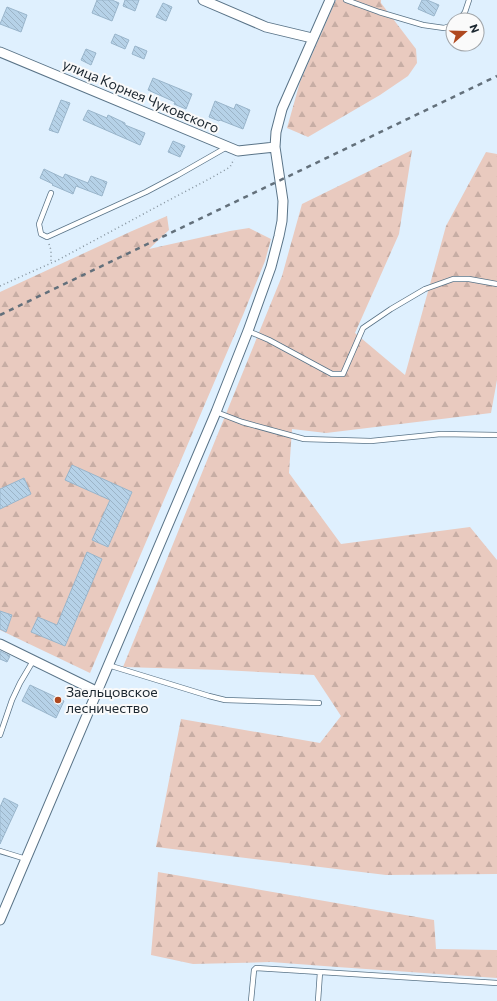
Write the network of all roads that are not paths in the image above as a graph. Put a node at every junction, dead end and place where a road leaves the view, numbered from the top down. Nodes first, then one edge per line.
1 (203, 0) edge
2 (330, 0) edge
3 (346, 0) edge
4 (469, 0) edge
5 (465, 12) edge
6 (445, 28) edge
7 (312, 38) junction
8 (0, 52) edge
9 (227, 147) junction
10 (275, 147) junction
11 (50, 193) dead end
12 (497, 284) edge
13 (248, 331) junction
14 (216, 412) junction
15 (497, 435) edge
16 (0, 644) edge
17 (33, 660) junction
18 (108, 665) junction
19 (96, 692) junction
20 (319, 703) dead end
21 (0, 735) edge
22 (0, 851) edge
23 (26, 859) junction
24 (0, 920) edge
25 (320, 972) junction
26 (497, 982) edge
27 (252, 1001) edge
28 (318, 1001) edge

1 - 7 street
2 - 7 street
3 - 6 lane
4 - 5 lane
7 - 10 street
8 - 9 street, улица Корнея Чуковского
9 - 10 street, улица Корнея Чуковского
9 - 11 lane
10 - 13 street
12 - 13 lane
13 - 14 street
14 - 15 lane
14 - 18 street
16 - 17 street
17 - 19 street
17 - 21 lane
18 - 19 street
18 - 20 lane
19 - 23 street
22 - 23 lane
23 - 24 street
25 - 26 lane
25 - 27 lane
25 - 28 lane

